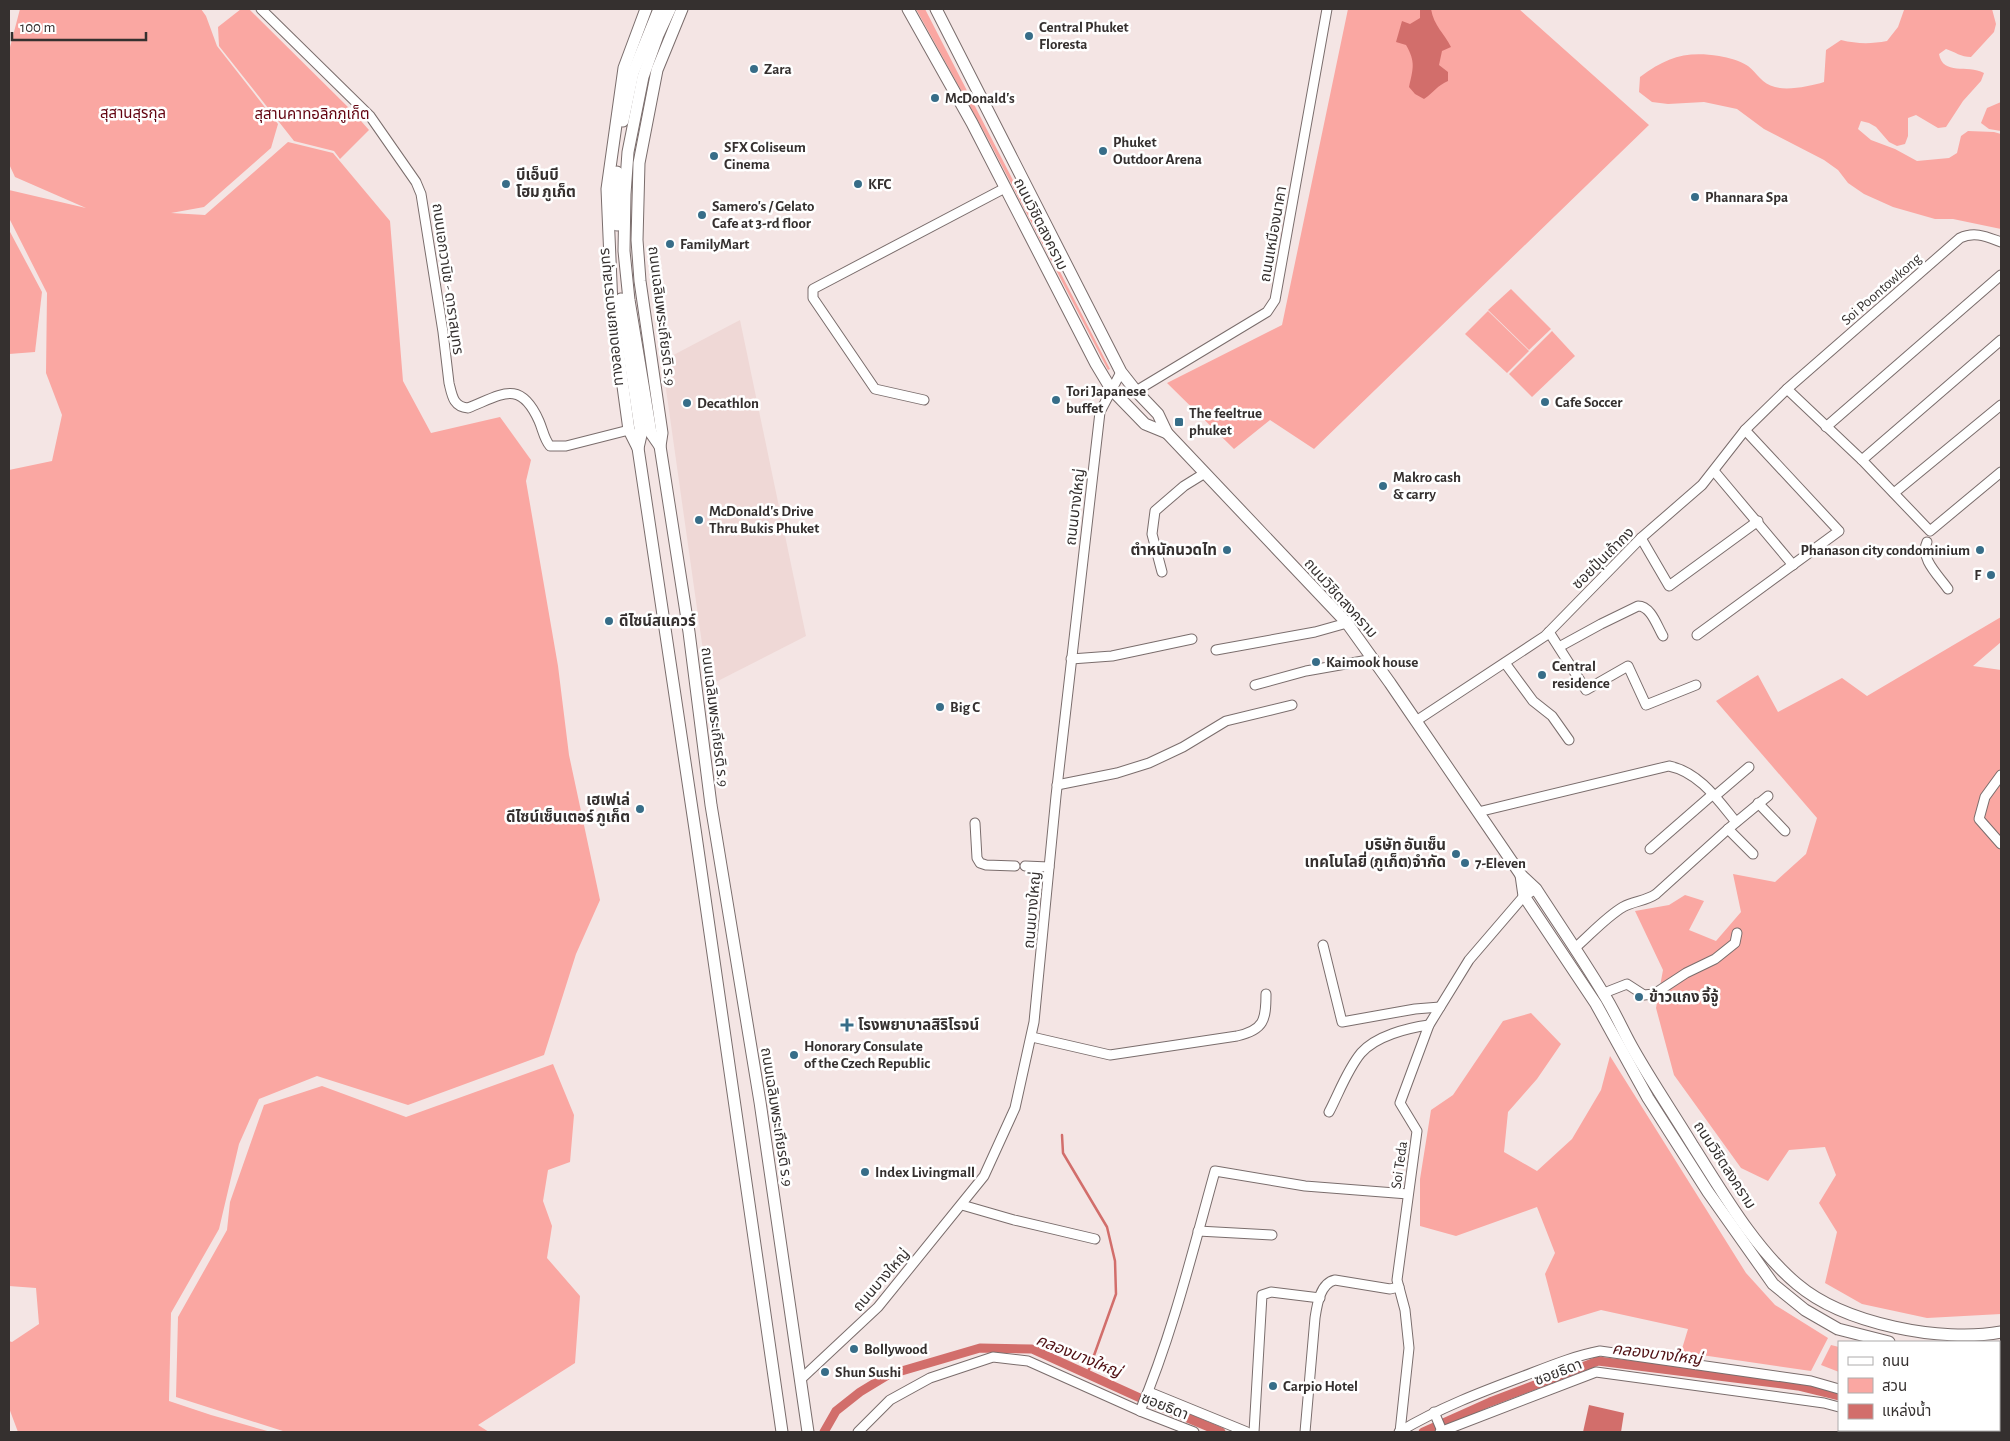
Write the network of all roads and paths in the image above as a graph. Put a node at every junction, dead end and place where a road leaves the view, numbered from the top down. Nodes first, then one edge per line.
1 (261, 9) edge
2 (646, 9) edge
3 (659, 9) edge
4 (670, 9) edge
5 (682, 9) edge
6 (908, 9) edge
7 (936, 9) edge
8 (1327, 9) edge
9 (1005, 188) junction
10 (2001, 242) edge
11 (2001, 275) edge
12 (2001, 340) edge
13 (1121, 372) junction
14 (1787, 388) junction
15 (1111, 389) junction
16 (1136, 391) junction
17 (924, 400) dead end
18 (2001, 405) edge
19 (1826, 427) junction
20 (629, 430) junction
21 (1745, 430) junction
22 (1167, 433) junction
23 (660, 446) junction
24 (638, 448) junction
25 (1862, 460) junction
26 (1714, 471) junction
27 (2001, 472) edge
28 (1204, 473) junction
29 (1894, 493) junction
30 (1758, 521) junction
31 (1641, 538) junction
32 (1928, 542) dead end
33 (1793, 564) junction
34 (1162, 572) dead end
35 (1948, 589) dead end
36 (1346, 623) junction
37 (1549, 632) junction
38 (1697, 635) dead end
39 (1663, 636) dead end
40 (1192, 639) dead end
41 (1559, 647) junction
42 (1216, 650) dead end
43 (1072, 659) junction
44 (1374, 659) junction
45 (1505, 663) junction
46 (1254, 685) dead end
47 (1696, 685) dead end
48 (1292, 705) dead end
49 (1416, 721) junction
50 (1570, 740) dead end
51 (1749, 767) dead end
52 (2001, 775) edge
53 (1057, 785) junction
54 (1713, 796) junction
55 (1768, 796) dead end
56 (1758, 803) junction
57 (1478, 812) junction
58 (1736, 822) junction
59 (975, 823) dead end
60 (1728, 829) junction
61 (1786, 830) dead end
62 (2001, 844) edge
63 (1650, 849) dead end
64 (1753, 854) dead end
65 (1016, 866) dead end
66 (1025, 866) dead end
67 (1049, 867) junction
68 (1521, 875) junction
69 (1536, 889) junction
70 (1524, 896) junction
71 (1736, 933) dead end
72 (1323, 945) dead end
73 (1574, 948) junction
74 (1604, 993) junction
75 (1266, 994) dead end
76 (1440, 1007) junction
77 (1428, 1025) junction
78 (1032, 1037) junction
79 (1329, 1112) dead end
80 (1408, 1194) junction
81 (962, 1205) junction
82 (1198, 1231) junction
83 (1272, 1235) dead end
84 (1095, 1239) dead end
85 (1399, 1287) junction
86 (1320, 1298) junction
87 (2001, 1332) edge
88 (1885, 1341) edge
89 (800, 1379) junction
90 (1838, 1388) edge
91 (1148, 1392) junction
92 (1838, 1408) edge
93 (1140, 1411) junction
94 (1434, 1412) junction
95 (864, 1430) edge
96 (782, 1432) edge
97 (808, 1432) edge
98 (1194, 1432) edge
99 (1247, 1432) edge
100 (1254, 1432) edge
101 (1305, 1432) edge
102 (1400, 1432) edge
103 (1441, 1432) edge

1 - 20 street, ถนนเอกวานิช - ดาราสมุทร
2 - 20 main road
3 - 24 main road, ทางลอดแยกดาราสมุทร
4 - 23 main road, ทางลอดแยกดาราสมุทร
5 - 23 main road, ถนนเฉลิมพระเกียรติ ร.9
6 - 9 main road, ถนนวิชิตสงคราม
7 - 13 main road, ถนนวิชิตสงคราม
8 - 16 street, ถนนเหมืองนาคา
9 - 15 main road, ถนนวิชิตสงคราม
9 - 17 street
10 - 14 street, Soi Poontowkong
11 - 19 street
12 - 25 street
13 - 15 street, ถนนบางใหญ่
13 - 16 main road, ถนนวิชิตสงคราม
14 - 19 street
14 - 21 street, ซอยปุ้นเถ้ากง
15 - 22 main road, ถนนวิชิตสงคราม
15 - 43 street, ถนนบางใหญ่
16 - 22 main road, ถนนวิชิตสงคราม
18 - 29 street
19 - 25 street
20 - 24 main road
21 - 26 street, ซอยปุ้นเถ้ากง
21 - 33 street
22 - 28 main road, ถนนวิชิตสงคราม
23 - 89 main road, ถนนเฉลิมพระเกียรติ ร.9
24 - 96 main road
25 - 29 street
26 - 30 street
26 - 31 street, ซอยปุ้นเถ้ากง
27 - 29 street
28 - 34 street
28 - 36 main road, ถนนวิชิตสงคราม
30 - 31 street
30 - 33 street
31 - 37 street, ซอยปุ้นเถ้ากง
32 - 35 street
33 - 38 street
36 - 42 street
36 - 44 main road, ถนนวิชิตสงคราม
37 - 41 street
37 - 45 street, ซอยปุ้นเถ้ากง
39 - 41 street
40 - 43 street
41 - 47 street
43 - 53 street, ถนนบางใหญ่
44 - 46 street
44 - 49 main road, ถนนวิชิตสงคราม
45 - 49 street, ซอยปุ้นเถ้ากง
45 - 50 street
48 - 53 street
49 - 57 main road, ถนนวิชิตสงคราม
51 - 54 street
52 - 62 street
53 - 67 street, ถนนบางใหญ่
54 - 57 street
54 - 58 street
54 - 63 street
55 - 56 street
56 - 58 street
56 - 61 street
57 - 68 main road, ถนนวิชิตสงคราม
58 - 60 street
59 - 65 street
60 - 64 street
60 - 73 street
66 - 67 street
67 - 78 street, ถนนบางใหญ่
68 - 69 main road, ถนนวิชิตสงคราม
68 - 70 main road, ถนนวิชิตสงคราม
69 - 70 street, Soi Teda
69 - 73 main road, ถนนวิชิตสงคราม
70 - 76 street, Soi Teda
70 - 88 main road, ถนนวิชิตสงคราม
71 - 74 street
72 - 76 street
73 - 74 main road, ถนนวิชิตสงคราม
74 - 87 main road, ถนนวิชิตสงคราม
75 - 78 street
76 - 77 street, Soi Teda
77 - 79 street
77 - 80 street, Soi Teda
78 - 81 street, ถนนบางใหญ่
80 - 82 street
80 - 85 street, Soi Teda
81 - 84 street
81 - 89 street, ถนนบางใหญ่
82 - 83 street
82 - 91 street
85 - 86 street
85 - 102 street, Soi Teda
86 - 100 street
86 - 101 street
89 - 97 main road, ถนนเฉลิมพระเกียรติ ร.9
90 - 94 street
91 - 93 street
91 - 99 street
92 - 103 street, ซอยธิดา
93 - 95 street, ซอยธิดา
93 - 98 street, ซอยธิดา
94 - 102 street
94 - 103 street

